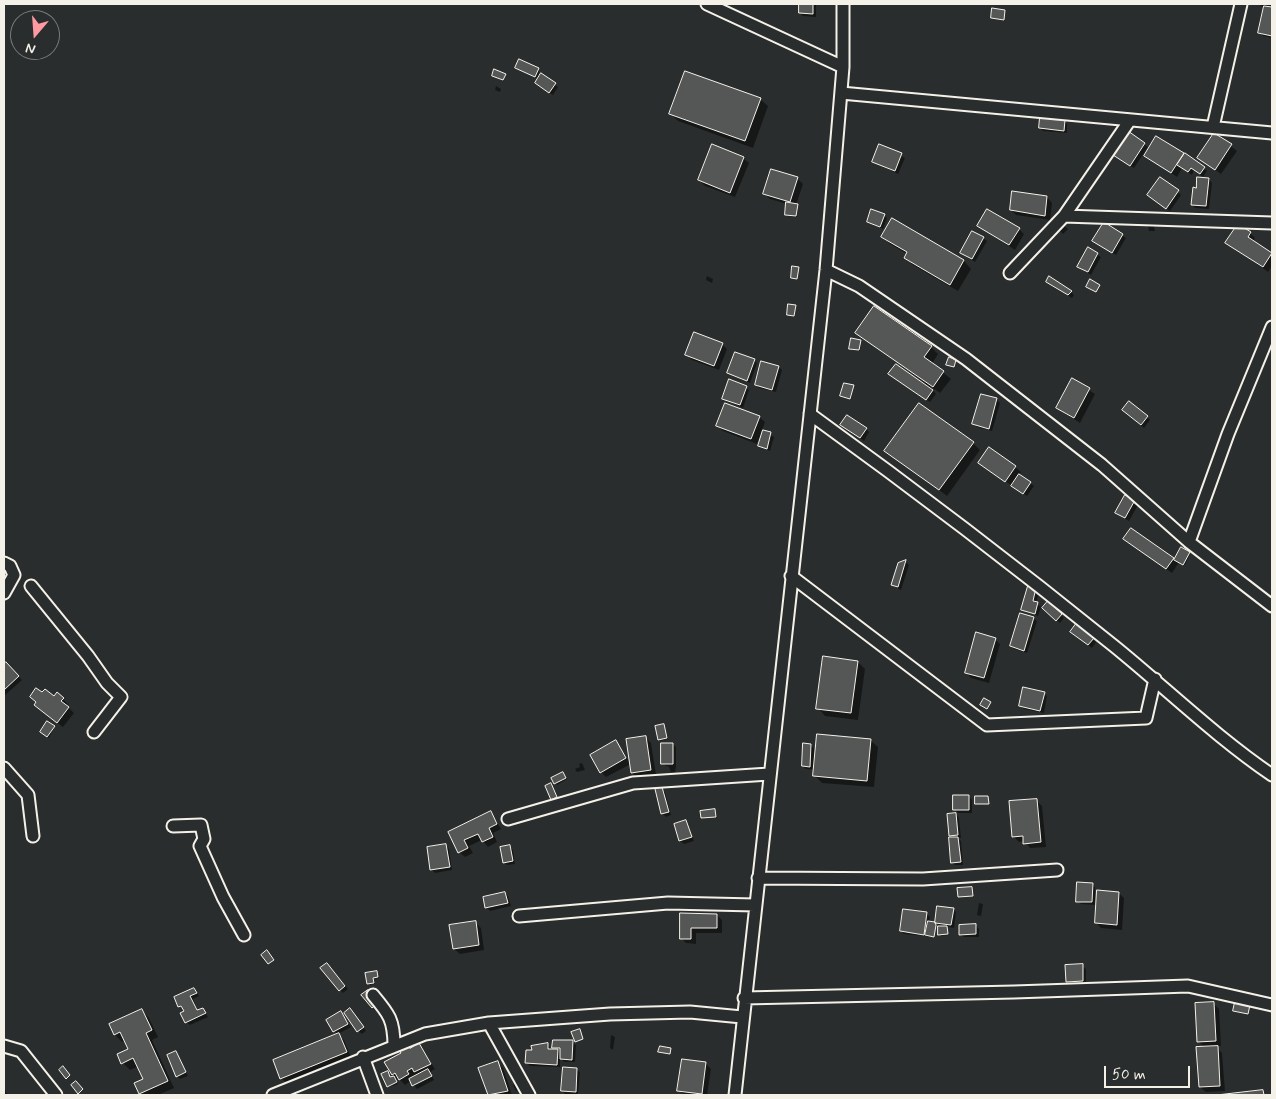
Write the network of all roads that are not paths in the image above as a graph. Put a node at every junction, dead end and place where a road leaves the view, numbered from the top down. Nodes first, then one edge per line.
1 (707, 4) edge
2 (843, 4) edge
3 (1241, 4) edge
4 (843, 67) junction
5 (842, 93) junction
6 (1130, 120) junction
7 (1213, 127) junction
8 (1272, 133) edge
9 (1064, 216) junction
10 (1272, 223) edge
11 (826, 270) junction
12 (1010, 273) dead end
13 (1272, 327) edge
14 (810, 414) junction
15 (1189, 542) junction
16 (4, 563) edge
17 (790, 576) junction
18 (32, 586) dead end
19 (4, 593) edge
20 (1272, 606) edge
21 (1155, 679) junction
22 (94, 732) dead end
23 (4, 768) edge
24 (769, 774) junction
25 (1272, 775) edge
26 (508, 819) dead end
27 (173, 826) dead end
28 (33, 836) dead end
29 (1057, 870) dead end
30 (758, 878) junction
31 (755, 905) junction
32 (519, 916) dead end
33 (244, 935) dead end
34 (373, 995) dead end
35 (744, 998) junction
36 (1272, 1005) edge
37 (742, 1016) junction
38 (489, 1023) junction
39 (4, 1046) edge
40 (394, 1046) junction
41 (363, 1057) junction
42 (56, 1095) edge
43 (273, 1095) edge
44 (377, 1095) edge
45 (528, 1095) edge
46 (735, 1095) edge

1 - 4 street
2 - 4 street
3 - 7 street
4 - 5 street
5 - 6 street
5 - 11 street
6 - 7 street
6 - 9 street
7 - 8 street
9 - 10 street
9 - 12 street
11 - 14 street
11 - 15 street
13 - 15 street
14 - 17 street
14 - 21 street
15 - 20 street
16 - 19 street
17 - 21 street
17 - 24 street
18 - 22 street
21 - 25 street
23 - 28 street
24 - 26 street
24 - 30 street
27 - 33 street
29 - 30 street
30 - 31 street
31 - 32 street
31 - 35 street
34 - 40 street
35 - 36 street
35 - 37 street
37 - 38 street
37 - 46 street
38 - 40 street
38 - 45 street
39 - 42 street
40 - 41 street
41 - 43 street
41 - 44 street

